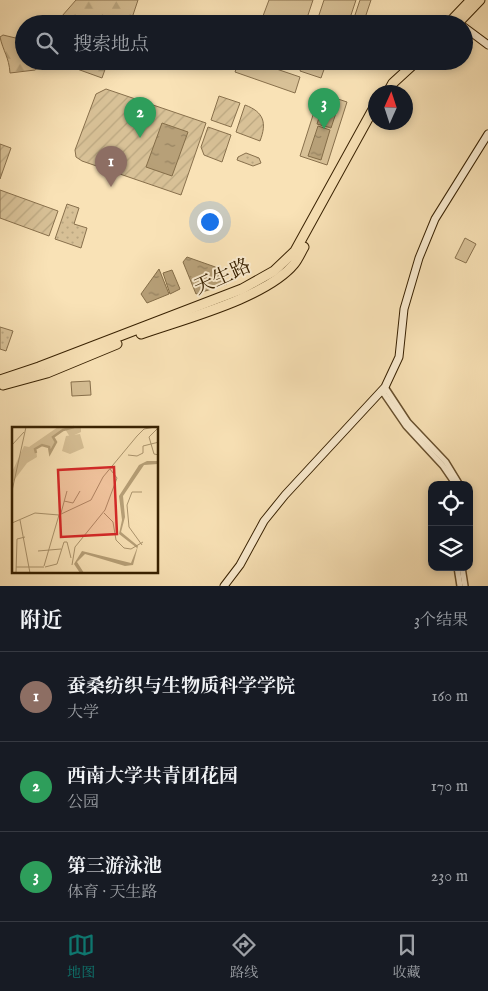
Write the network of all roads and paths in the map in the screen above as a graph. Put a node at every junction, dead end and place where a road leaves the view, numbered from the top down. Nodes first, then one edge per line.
1 (471, 0) edge
2 (480, 0) edge
3 (462, 15) edge
4 (465, 15) edge
5 (473, 34) edge
6 (488, 45) edge
7 (400, 70) edge
8 (408, 70) edge
9 (386, 85) edge
10 (392, 85) edge
11 (368, 119) edge
12 (368, 128) edge
13 (488, 134) edge
14 (0, 380) edge
15 (0, 385) edge
16 (384, 389) junction
17 (453, 481) edge
18 (458, 481) edge
19 (458, 571) edge
20 (463, 571) edge
21 (224, 586) edge
22 (460, 586) edge
23 (465, 586) edge

1 - 3 highway
2 - 4 highway
5 - 6 street
7 - 9 highway
8 - 10 highway
11 - 14 highway, 天生路
12 - 15 highway, 天生路
13 - 16 street
16 - 17 street
16 - 18 street
16 - 21 street
19 - 22 street
20 - 23 street

